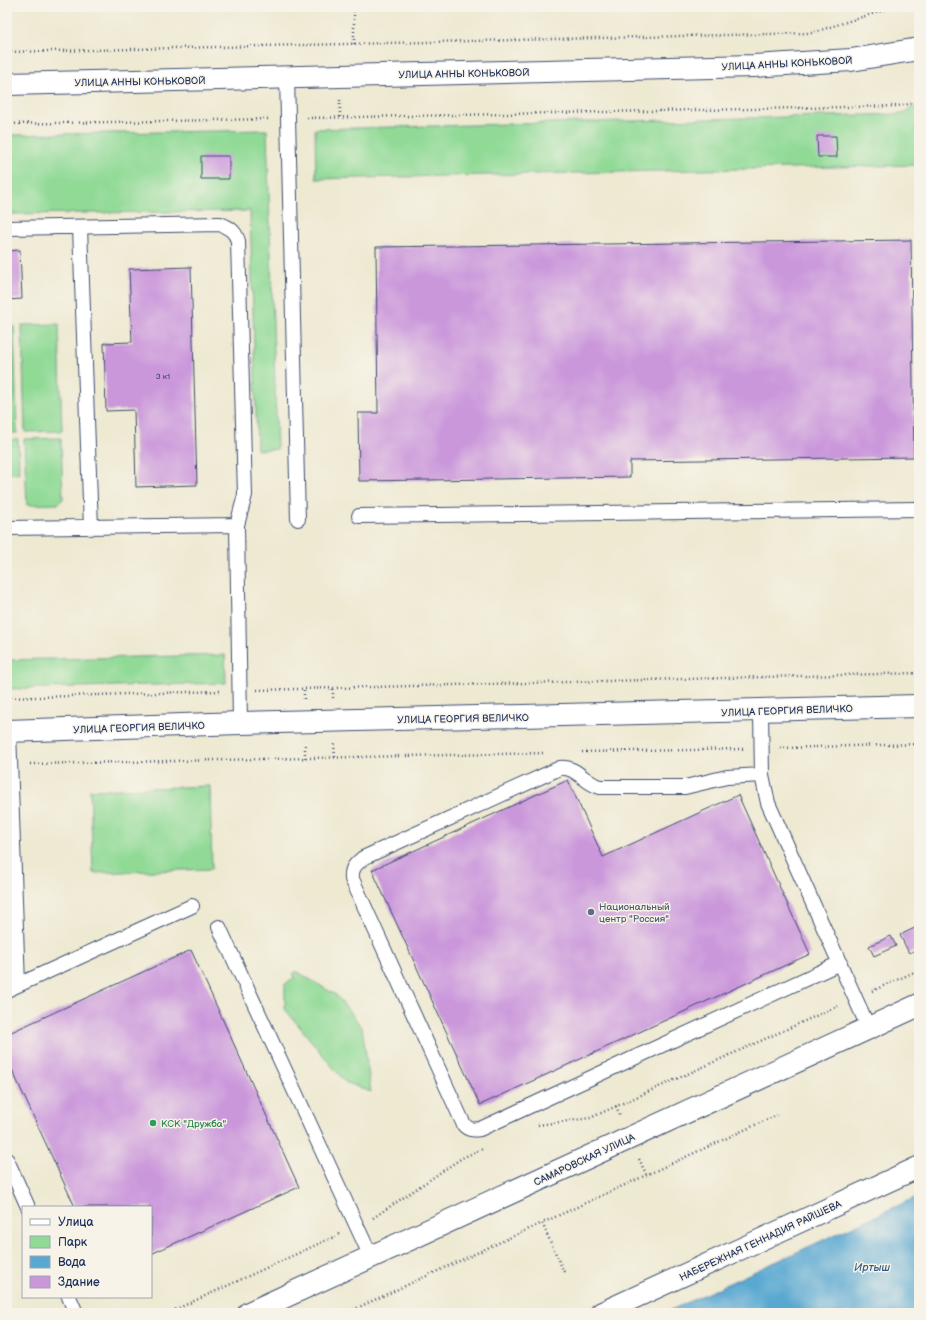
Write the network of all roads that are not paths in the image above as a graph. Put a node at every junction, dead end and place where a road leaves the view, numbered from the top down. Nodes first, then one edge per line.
1 (919, 49) edge
2 (287, 77) junction
3 (7, 84) edge
4 (80, 227) junction
5 (7, 228) edge
6 (919, 509) edge
7 (359, 516) dead end
8 (298, 520) dead end
9 (237, 525) junction
10 (7, 528) edge
11 (91, 528) junction
12 (919, 706) edge
13 (761, 711) junction
14 (240, 723) junction
15 (8, 732) edge
16 (762, 775) junction
17 (192, 906) dead end
18 (219, 927) dead end
19 (840, 963) junction
20 (13, 987) edge
21 (919, 1005) edge
22 (869, 1029) junction
23 (7, 1160) edge
24 (919, 1167) edge
25 (28, 1206) edge
26 (371, 1257) junction
27 (68, 1298) edge
28 (76, 1313) edge
29 (249, 1313) edge
30 (601, 1313) edge

1 - 2 street, УЛИЦА АННЫ КОНЬКОВОЙ
2 - 3 street, УЛИЦА АННЫ КОНЬКОВОЙ
2 - 8 lane
4 - 5 lane
4 - 9 lane
4 - 11 lane
6 - 7 lane
9 - 11 lane
9 - 14 lane
10 - 11 lane
12 - 13 street, УЛИЦА ГЕОРГИЯ ВЕЛИЧКО
13 - 14 street, УЛИЦА ГЕОРГИЯ ВЕЛИЧКО
13 - 16 lane
14 - 15 street, УЛИЦА ГЕОРГИЯ ВЕЛИЧКО
15 - 20 lane
16 - 19 lane
16 - 19 lane
17 - 20 lane
18 - 26 lane
19 - 22 lane
21 - 22 street, САМАРОВСКАЯ УЛИЦА
22 - 26 street, САМАРОВСКАЯ УЛИЦА
23 - 25 lane
24 - 30 street, НАБЕРЕЖНАЯ ГЕННАДИЯ РАЙШЕВА
26 - 29 street, САМАРОВСКАЯ УЛИЦА
27 - 28 lane

